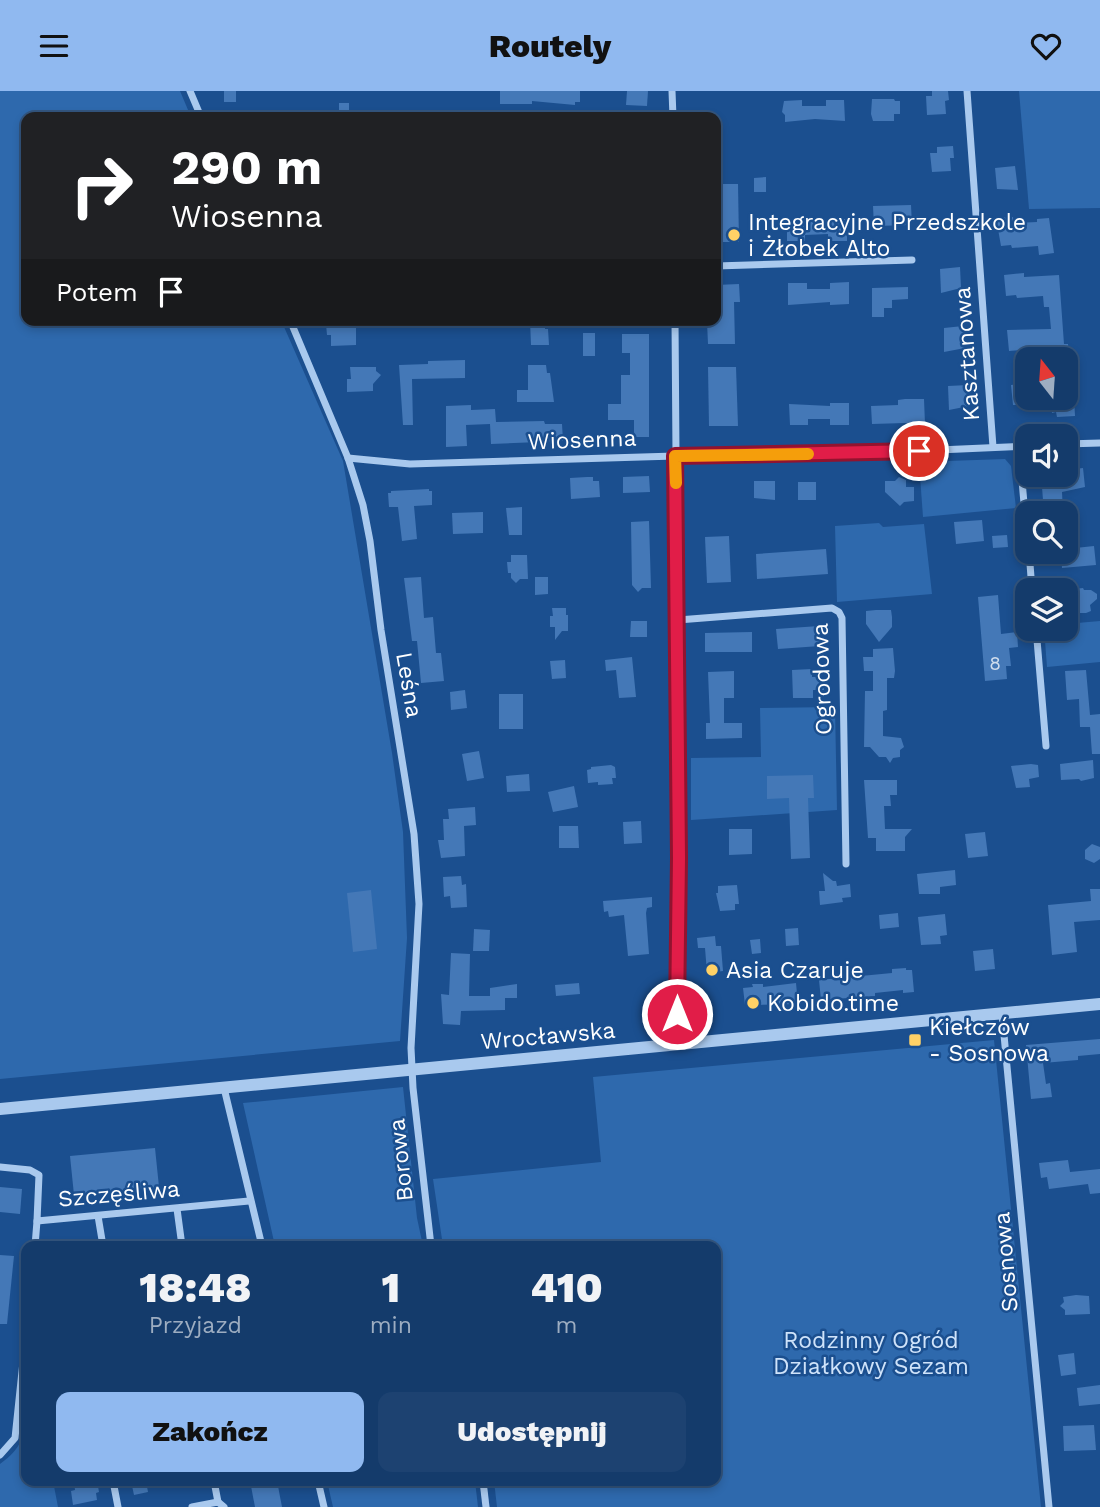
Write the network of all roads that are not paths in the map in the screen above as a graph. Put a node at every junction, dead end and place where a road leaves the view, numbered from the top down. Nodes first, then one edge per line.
1 (190, 91) edge
2 (672, 91) edge
3 (967, 91) edge
4 (199, 112) edge
5 (673, 112) edge
6 (912, 260) dead end
7 (721, 266) edge
8 (293, 326) edge
9 (674, 326) edge
10 (1100, 443) edge
11 (1078, 444) edge
12 (1015, 446) edge
13 (993, 447) junction
14 (675, 456) junction
15 (348, 458) junction
16 (678, 620) junction
17 (1037, 641) edge
18 (1046, 746) dead end
19 (846, 864) dead end
20 (1100, 1004) edge
21 (1002, 1014) junction
22 (678, 1045) junction
23 (412, 1070) junction
24 (224, 1088) junction
25 (0, 1109) edge
26 (0, 1167) edge
27 (249, 1201) junction
28 (177, 1209) junction
29 (98, 1216) junction
30 (37, 1221) junction
31 (35, 1241) edge
32 (102, 1241) edge
33 (180, 1241) edge
34 (261, 1241) edge
35 (430, 1241) edge
36 (21, 1386) edge
37 (0, 1455) edge
38 (114, 1486) edge
39 (216, 1486) edge
40 (319, 1486) edge
41 (484, 1486) edge
42 (221, 1504) edge
43 (118, 1507) edge
44 (192, 1507) edge
45 (324, 1507) edge
46 (486, 1507) edge
47 (1049, 1507) edge

1 - 4 street
2 - 5 street
3 - 13 street, Kasztanowa
6 - 7 street
8 - 15 street, Leśna
9 - 14 street
10 - 11 street
12 - 13 street, Wiosenna
13 - 14 street, Wiosenna
14 - 15 street, Wiosenna
14 - 16 street
15 - 23 street, Leśna
16 - 19 street, Ogrodowa
16 - 22 street
17 - 18 street
20 - 21 street, Wrocławska
21 - 22 street, Wrocławska
21 - 47 street, Sosnowa
22 - 23 street, Wrocławska
23 - 24 street, Wrocławska
23 - 35 street, Borowa
24 - 25 street, Wrocławska
24 - 27 street
26 - 30 street, Szczęśliwa
27 - 28 street, Szczęśliwa
27 - 34 street
28 - 29 street, Szczęśliwa
28 - 33 street
29 - 30 street, Szczęśliwa
29 - 32 street
30 - 31 street
36 - 37 street
38 - 43 street
39 - 42 street
40 - 45 street
41 - 46 street
42 - 44 street

